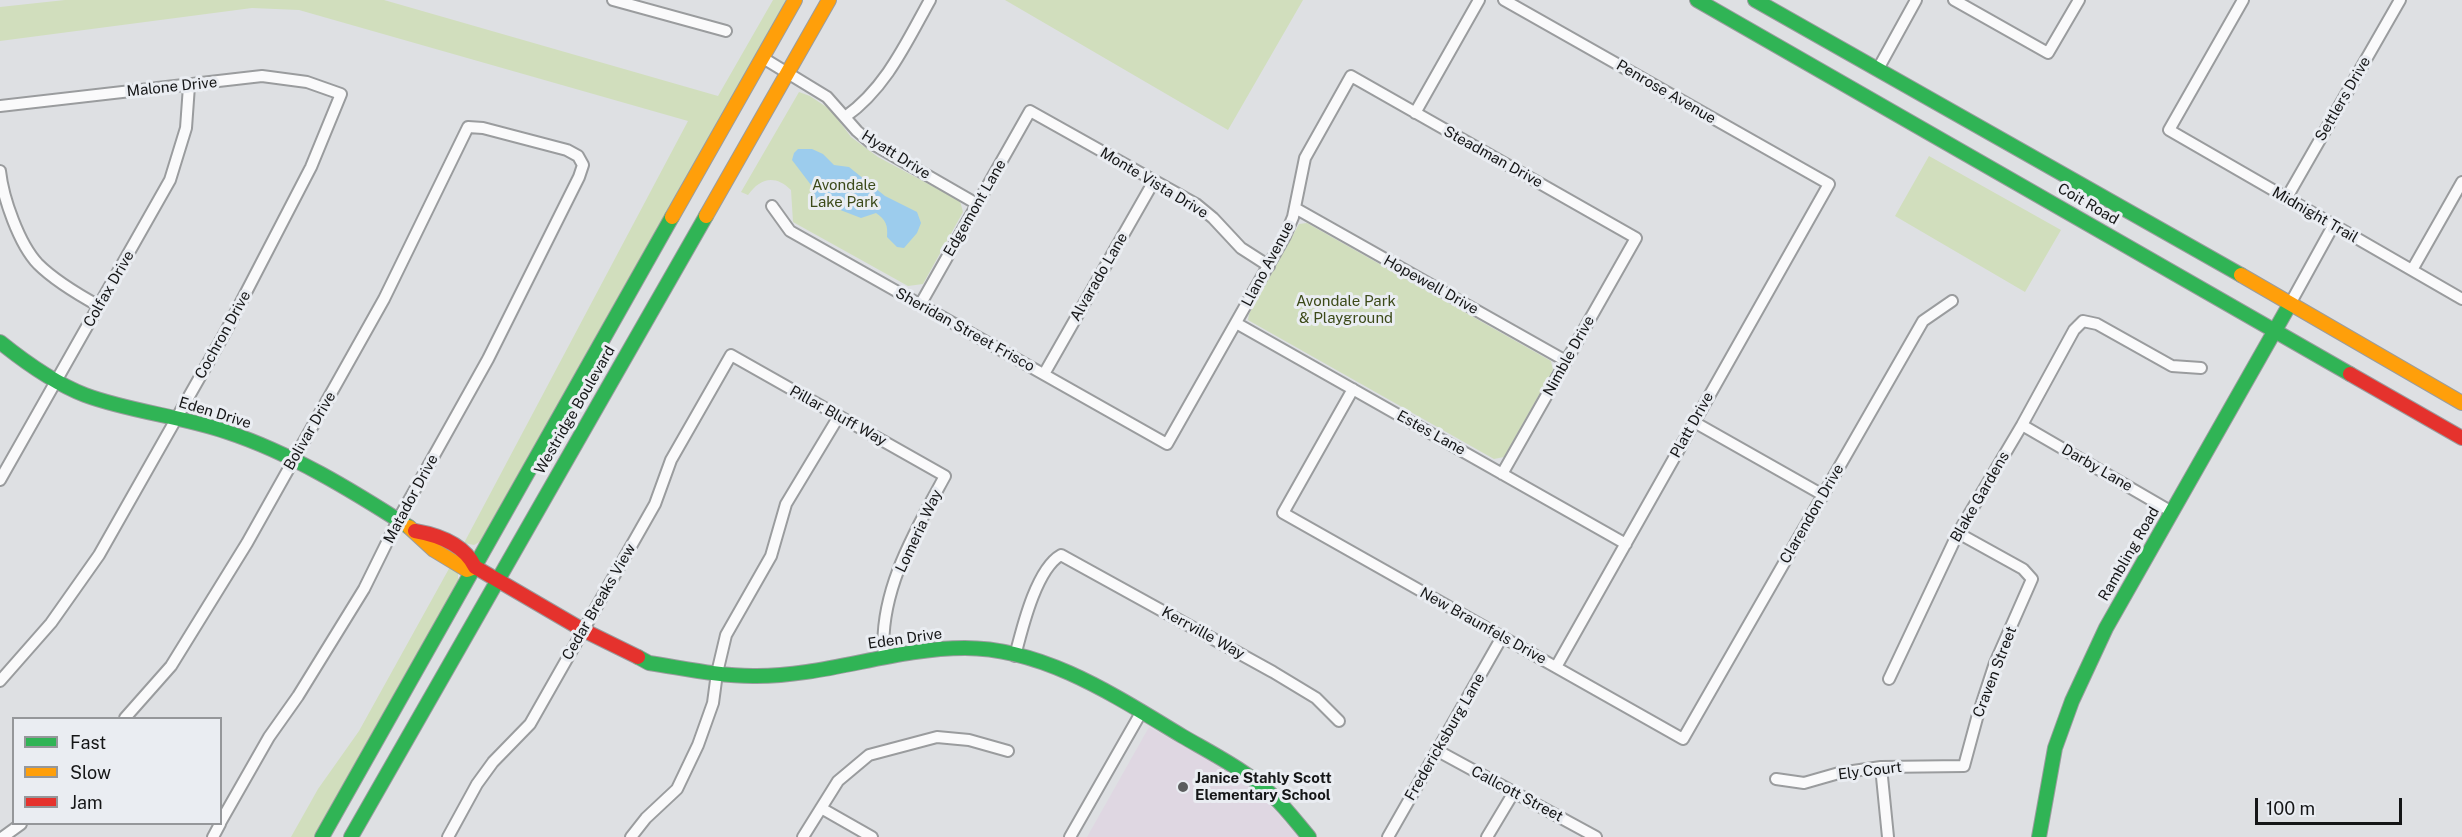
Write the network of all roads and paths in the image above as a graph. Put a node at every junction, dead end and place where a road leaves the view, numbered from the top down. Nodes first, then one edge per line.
1 (613, 0) edge
2 (795, 0) edge
3 (829, 0) edge
4 (930, 0) edge
5 (1479, 0) edge
6 (1504, 0) edge
7 (1697, 0) edge
8 (1755, 0) edge
9 (1916, 0) edge
10 (1954, 0) edge
11 (2079, 0) edge
12 (2243, 0) edge
13 (2400, 0) edge
14 (726, 31) dead end
15 (763, 58) junction
16 (1878, 69) junction
17 (788, 72) junction
18 (1350, 76) joint
19 (189, 86) junction
20 (341, 94) joint
21 (1864, 94) junction
22 (0, 106) edge
23 (1030, 111) joint
24 (1415, 113) junction
25 (846, 117) junction
26 (583, 165) joint
27 (0, 171) edge
28 (1154, 180) junction
29 (2462, 182) edge
30 (1829, 184) joint
31 (2286, 199) junction
32 (977, 204) junction
33 (772, 206) dead end
34 (1295, 208) junction
35 (2333, 226) junction
36 (1636, 238) joint
37 (1269, 266) junction
38 (2412, 270) junction
39 (2462, 299) edge
40 (1952, 301) dead end
41 (920, 304) junction
42 (2289, 304) junction
43 (99, 306) junction
44 (1236, 323) junction
45 (2275, 330) junction
46 (0, 342) edge
47 (731, 355) joint
48 (1566, 361) junction
49 (2201, 368) dead end
50 (1044, 374) junction
51 (56, 381) junction
52 (1353, 389) junction
53 (2462, 403) edge
54 (838, 416) junction
55 (176, 418) junction
56 (1694, 422) junction
57 (2022, 425) junction
58 (2462, 438) edge
59 (1167, 444) joint
60 (293, 462) junction
61 (1502, 474) junction
62 (945, 476) joint
63 (0, 480) edge
64 (1823, 495) junction
65 (2172, 512) junction
66 (398, 520) junction
67 (1958, 533) junction
68 (1626, 543) junction
69 (475, 567) junction
70 (497, 579) junction
71 (583, 630) junction
72 (1502, 637) junction
73 (1015, 656) junction
74 (884, 657) junction
75 (1556, 667) junction
76 (717, 673) junction
77 (1889, 679) dead end
78 (0, 681) edge
79 (1142, 711) junction
80 (126, 717) edge
81 (1339, 721) dead end
82 (1683, 739) joint
83 (1008, 751) dead end
84 (1438, 751) junction
85 (1964, 766) joint
86 (1881, 767) junction
87 (1776, 779) dead end
88 (1514, 792) junction
89 (821, 808) junction
90 (222, 819) edge
91 (20, 825) edge
92 (3, 837) edge
93 (322, 837) edge
94 (351, 837) edge
95 (448, 837) edge
96 (631, 837) edge
97 (803, 837) edge
98 (872, 837) edge
99 (1070, 837) edge
100 (1309, 837) edge
101 (1388, 837) edge
102 (1487, 837) edge
103 (1596, 837) edge
104 (1888, 837) edge
105 (2039, 837) edge

1 - 14 street
2 - 15 main road, Westridge Boulevard
3 - 17 main road, Westridge Boulevard
4 - 25 street
5 - 24 street
6 - 30 street, Penrose Avenue
7 - 21 main road, Coit Road
8 - 16 main road, Coit Road
9 - 16 street
10 - 11 street
12 - 31 street, Midnight Trail
13 - 31 street, Settlers Drive
15 - 17 street, Hyatt Drive
15 - 69 main road, Westridge Boulevard
16 - 21 main road
16 - 42 main road, Coit Road
17 - 25 street, Hyatt Drive
17 - 70 main road, Westridge Boulevard
18 - 24 street, Steadman Drive
18 - 34 street, Llano Avenue
19 - 20 street, Malone Drive
19 - 22 street, Malone Drive
19 - 43 street, Colfax Drive
20 - 55 street, Cochron Drive
21 - 45 main road, Coit Road
23 - 28 street, Monte Vista Drive
23 - 32 street, Edgemont Lane
24 - 36 street, Steadman Drive
25 - 32 street, Hyatt Drive
26 - 60 street, Bolivar Drive
26 - 66 street, Matador Drive
27 - 43 street
28 - 37 street, Monte Vista Drive
28 - 50 street, Alvarado Lane
29 - 38 street
30 - 56 street, Platt Drive
31 - 35 street, Midnight Trail
32 - 41 street, Edgemont Lane
33 - 41 street, Sheridan Street Frisco
34 - 37 street, Llano Avenue
34 - 48 street, Hopewell Drive
35 - 38 street, Midnight Trail
35 - 42 street
36 - 48 street, Nimble Drive
37 - 44 street, Llano Avenue
38 - 39 street, Midnight Trail
40 - 64 street, Clarendon Drive
41 - 50 street, Sheridan Street Frisco
42 - 45 main road, Rambling Road
42 - 53 main road, Coit Road
43 - 51 street, Colfax Drive
44 - 52 street, Estes Lane
44 - 59 street, Llano Avenue
45 - 58 main road, Coit Road
45 - 65 main road, Rambling Road
46 - 51 main road, Eden Drive
47 - 54 street, Pillar Bluff Way
47 - 71 street, Cedar Breaks View
48 - 61 street, Nimble Drive
49 - 57 street, Blake Gardens
50 - 59 street, Sheridan Street Frisco
51 - 55 main road, Eden Drive
51 - 63 street, Colfax Drive
52 - 61 street, Estes Lane
52 - 72 street, New Braunfels Drive
54 - 62 street, Pillar Bluff Way
54 - 76 street
55 - 60 main road, Eden Drive
55 - 78 street, Cochron Drive
56 - 64 street
56 - 68 street, Platt Drive
57 - 65 street, Darby Lane
57 - 67 street, Blake Gardens
60 - 66 main road, Eden Drive
60 - 80 street, Bolivar Drive
61 - 68 street, Estes Lane
62 - 74 street, Lomeria Way
64 - 82 street, Clarendon Drive
65 - 105 main road, Rambling Road
66 - 69 main road, Eden Drive
66 - 90 street, Matador Drive
67 - 77 street, Blake Gardens
67 - 85 street, Craven Street
68 - 75 street, Platt Drive
69 - 70 main road, Eden Drive
69 - 93 main road, Westridge Boulevard
70 - 71 main road, Eden Drive
70 - 94 main road, Westridge Boulevard
71 - 76 main road, Eden Drive
71 - 95 street, Cedar Breaks View
72 - 75 street, New Braunfels Drive
72 - 84 street, Fredericksburg Lane
73 - 74 main road, Eden Drive
73 - 79 main road, Eden Drive
73 - 81 street, Kerrville Way
74 - 76 main road, Eden Drive
75 - 82 street, New Braunfels Drive
76 - 96 street
79 - 99 street
79 - 100 main road, Eden Drive
83 - 89 street
84 - 88 street, Callcott Street
84 - 101 street, Fredericksburg Lane
85 - 86 street, Ely Court
86 - 87 street, Ely Court
86 - 104 street
88 - 102 street
88 - 103 street, Callcott Street
89 - 97 street
89 - 98 street
91 - 92 street

